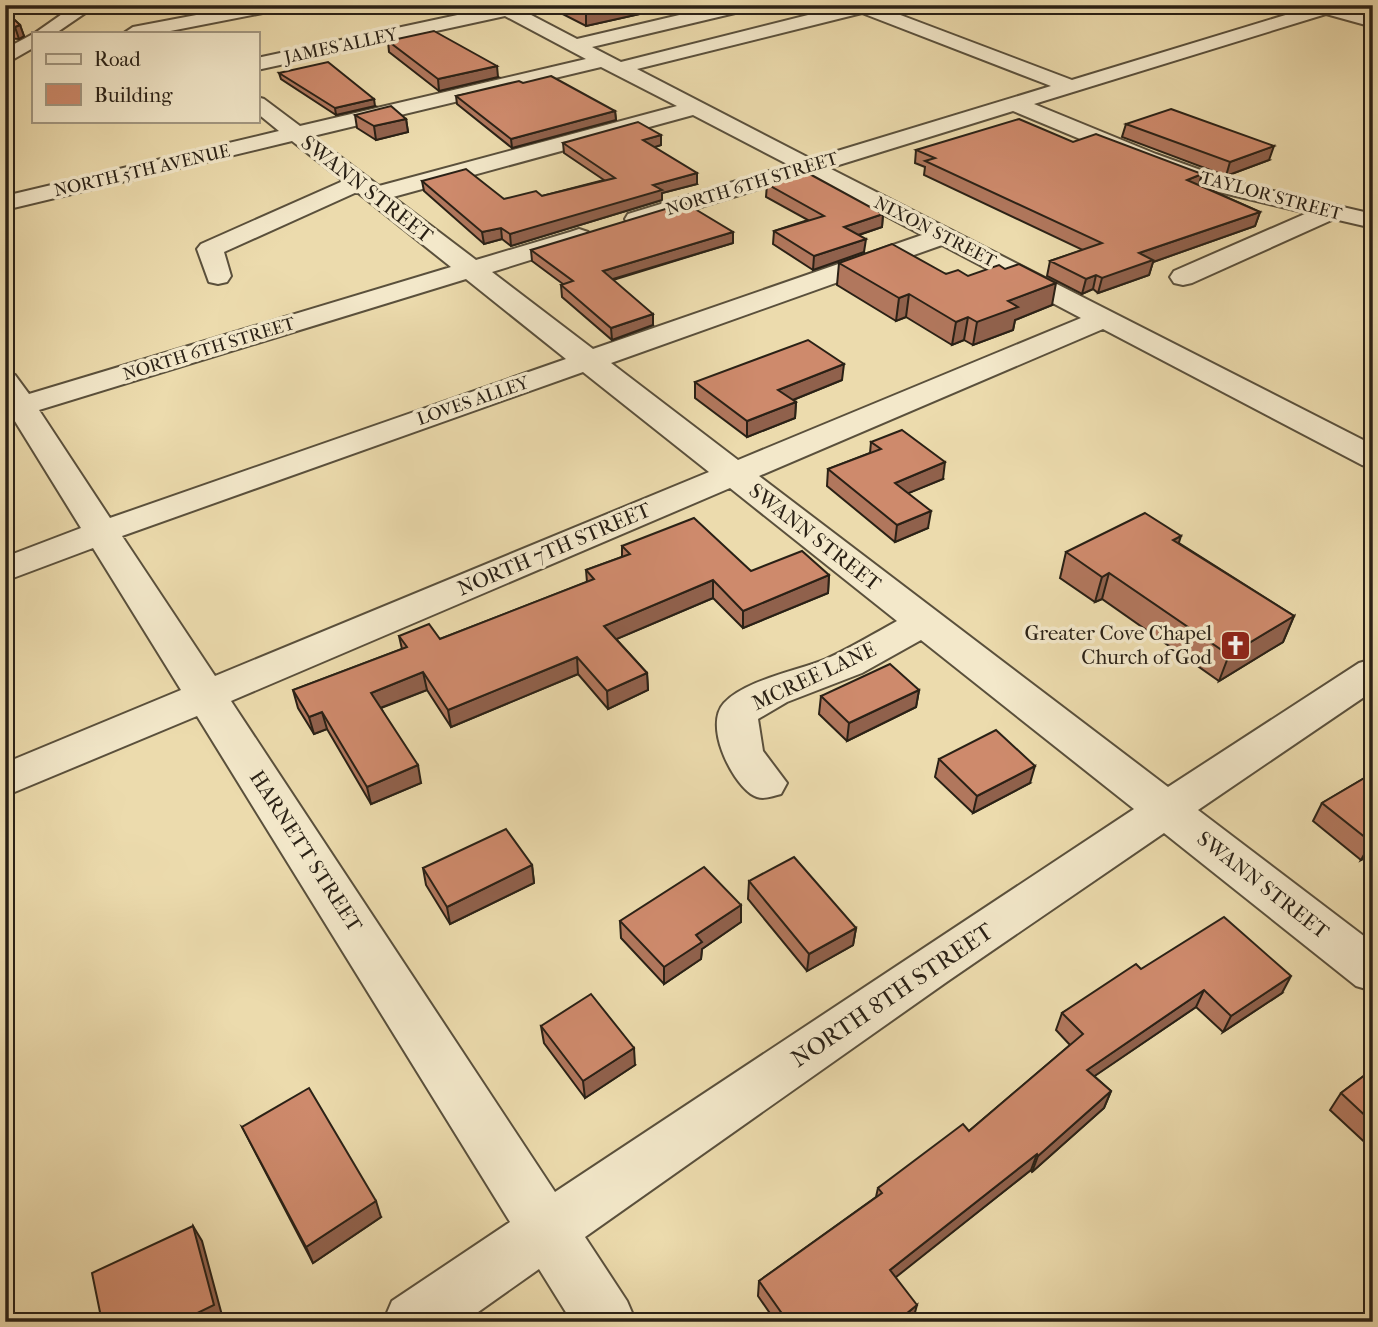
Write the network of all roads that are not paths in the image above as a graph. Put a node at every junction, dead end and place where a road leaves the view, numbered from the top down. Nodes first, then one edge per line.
1 (88, 5) edge
2 (278, 5) edge
3 (746, 5) edge
4 (859, 6) edge
5 (1332, 7) edge
6 (502, 8) edge
7 (1373, 22) edge
8 (163, 31) edge
9 (46, 32) edge
10 (32, 41) edge
11 (32, 52) edge
12 (596, 56) junction
13 (5, 58) edge
14 (259, 64) edge
15 (1072, 87) junction
16 (1015, 104) junction
17 (695, 108) junction
18 (278, 120) edge
19 (809, 167) junction
20 (5, 187) edge
21 (366, 189) junction
22 (5, 203) edge
23 (1330, 212) junction
24 (1373, 221) edge
25 (943, 236) junction
26 (471, 270) junction
27 (218, 276) dead end
28 (1183, 277) dead end
29 (1102, 319) junction
30 (587, 360) junction
31 (11, 399) edge
32 (1373, 458) edge
33 (733, 474) junction
34 (102, 532) junction
35 (5, 569) edge
36 (923, 622) junction
37 (1373, 673) edge
38 (208, 696) junction
39 (5, 780) edge
40 (766, 783) dead end
41 (1168, 811) junction
42 (1373, 971) edge
43 (548, 1230) junction
44 (413, 1322) edge
45 (606, 1322) edge

1 - 9 street
2 - 8 street
3 - 12 street
4 - 12 street
4 - 15 street
5 - 7 street
5 - 15 street, NORTH 6TH STREET
6 - 12 street, NIXON STREET
6 - 14 street, JAMES ALLEY
10 - 13 street
11 - 13 street
12 - 17 street, NIXON STREET
12 - 18 street, NORTH 5TH AVENUE
15 - 16 street, NORTH 6TH STREET
16 - 19 street, NORTH 6TH STREET
16 - 23 street, TAYLOR STREET
17 - 19 street, NIXON STREET
17 - 21 street
18 - 20 street, NORTH 5TH AVENUE
18 - 21 street, SWANN STREET
18 - 22 street, NORTH 5TH AVENUE
19 - 25 street, NIXON STREET
19 - 26 street, NORTH 6TH STREET
21 - 26 street, SWANN STREET
21 - 27 street
23 - 24 street, TAYLOR STREET
23 - 28 street
25 - 29 street, NIXON STREET
25 - 30 street, LOVES ALLEY
26 - 30 street, SWANN STREET
26 - 31 street, NORTH 6TH STREET
29 - 32 street, NIXON STREET
29 - 33 street, NORTH 7TH STREET
30 - 33 street, SWANN STREET
30 - 34 street, LOVES ALLEY
31 - 34 street, HARNETT STREET
33 - 36 street, SWANN STREET
33 - 38 street, NORTH 7TH STREET
34 - 35 street, LOVES ALLEY
34 - 38 street, HARNETT STREET
36 - 40 street, MCREE LANE
36 - 41 street, SWANN STREET
37 - 41 street, NORTH 8TH STREET
38 - 39 street, NORTH 7TH STREET
38 - 43 street, HARNETT STREET
41 - 42 street, SWANN STREET
41 - 43 street, NORTH 8TH STREET
43 - 44 street, NORTH 8TH STREET
43 - 45 street, HARNETT STREET

